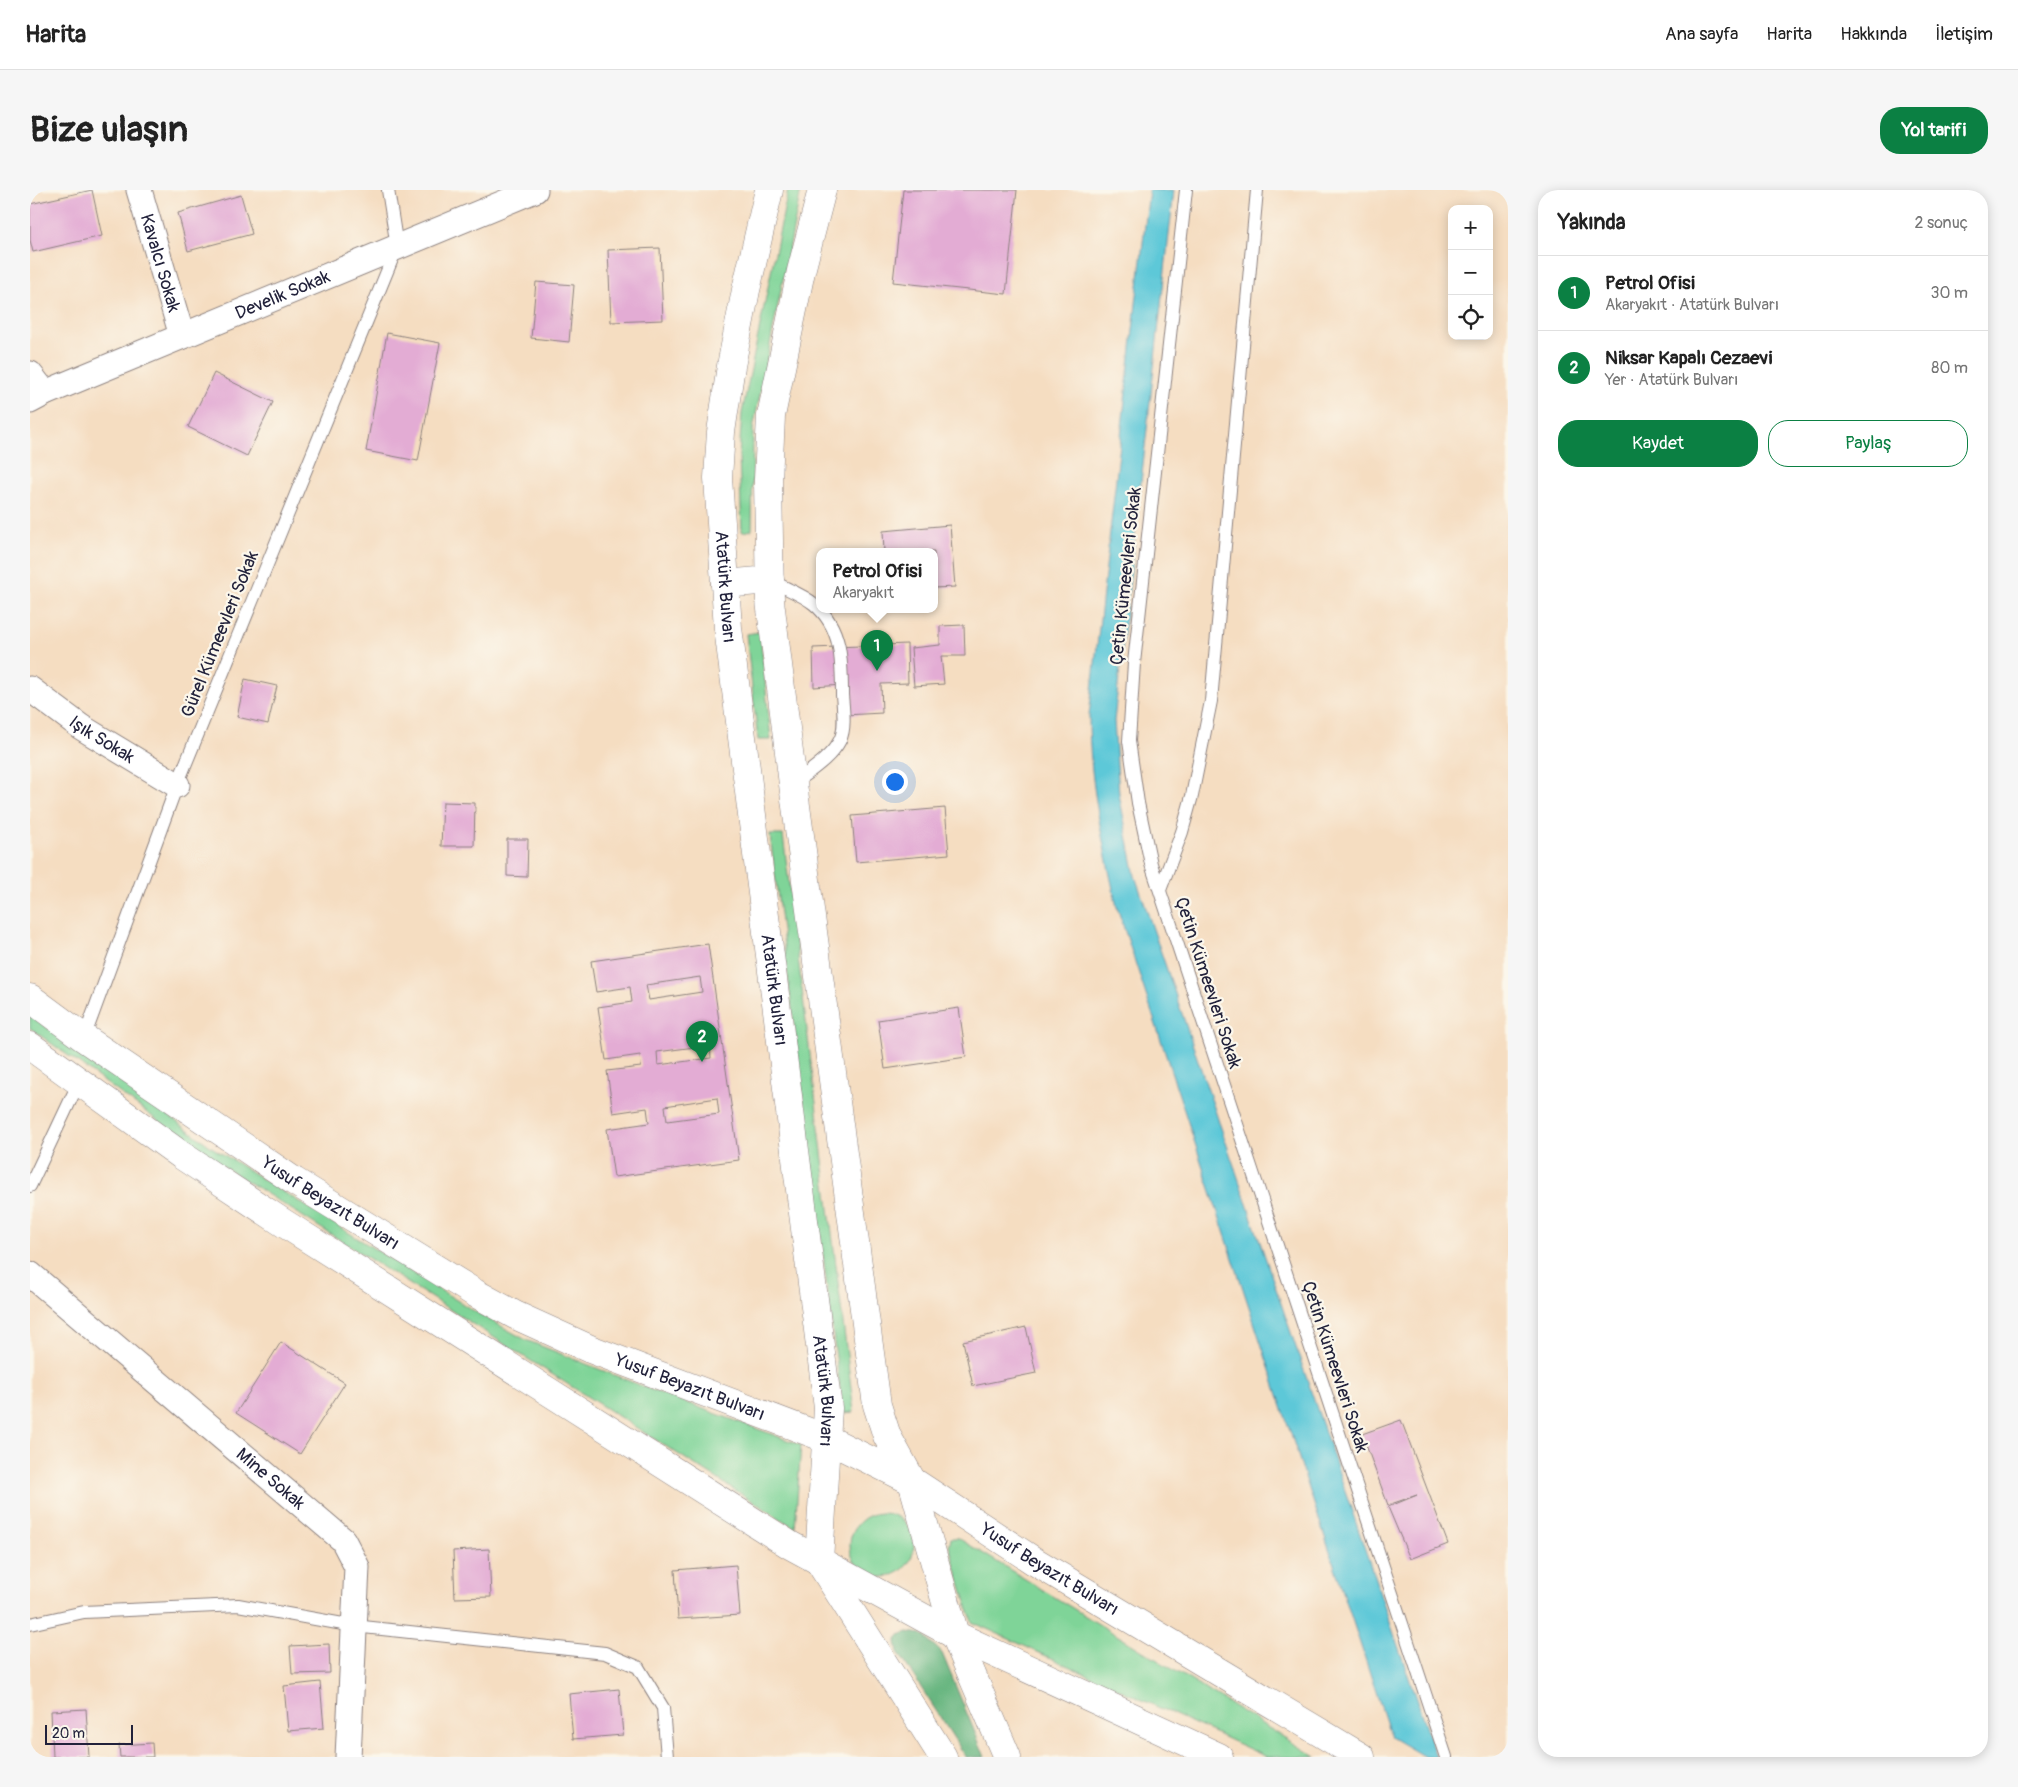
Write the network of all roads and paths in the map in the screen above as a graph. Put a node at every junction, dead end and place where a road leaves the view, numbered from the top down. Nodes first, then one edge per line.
1 (139, 190) edge
2 (388, 190) edge
3 (535, 190) edge
4 (769, 190) edge
5 (822, 190) edge
6 (1186, 190) edge
7 (1256, 190) edge
8 (397, 247) junction
9 (182, 336) junction
10 (35, 389) edge
11 (770, 580) junction
12 (725, 584) junction
13 (816, 605) edge
14 (822, 613) edge
15 (30, 689) edge
16 (793, 784) junction
17 (177, 785) junction
18 (750, 788) junction
19 (1160, 890) junction
20 (30, 998) edge
21 (84, 1038) junction
22 (30, 1046) edge
23 (79, 1082) junction
24 (30, 1186) edge
25 (30, 1274) edge
26 (825, 1438) junction
27 (912, 1481) junction
28 (819, 1561) junction
29 (30, 1624) edge
30 (354, 1626) junction
31 (955, 1635) junction
32 (348, 1757) edge
33 (667, 1757) edge
34 (943, 1757) edge
35 (1007, 1757) edge
36 (1220, 1757) edge
37 (1361, 1757) edge
38 (1446, 1757) edge

1 - 9 street, Kavalcı Sokak
2 - 8 lane
3 - 8 street, Develik Sokak
4 - 12 main road, Atatürk Bulvarı
5 - 11 main road
6 - 19 lane, Çetin Kümeevleri Sokak
7 - 19 lane
8 - 9 street, Develik Sokak
8 - 17 lane, Gürel Kümeevleri Sokak
9 - 10 street, Develik Sokak
11 - 12 main road
11 - 13 lane
11 - 16 main road
12 - 18 main road, Atatürk Bulvarı
14 - 16 lane
15 - 17 street, Işık Sokak
16 - 18 main road
16 - 27 main road
17 - 21 lane, Gürel Kümeevleri Sokak
18 - 26 main road, Atatürk Bulvarı
19 - 38 lane, Çetin Kümeevleri Sokak
20 - 21 main road, Yusuf Beyazıt Bulvarı
21 - 26 main road, Yusuf Beyazıt Bulvarı
22 - 23 main road
23 - 24 lane
23 - 28 main road
25 - 30 street, Mine Sokak
26 - 27 main road, Yusuf Beyazıt Bulvarı
26 - 28 main road, Atatürk Bulvarı
27 - 31 main road
27 - 37 main road, Yusuf Beyazıt Bulvarı
28 - 31 main road
28 - 34 main road
29 - 30 lane
30 - 32 street, Mine Sokak
30 - 33 lane
31 - 35 main road
31 - 36 main road

